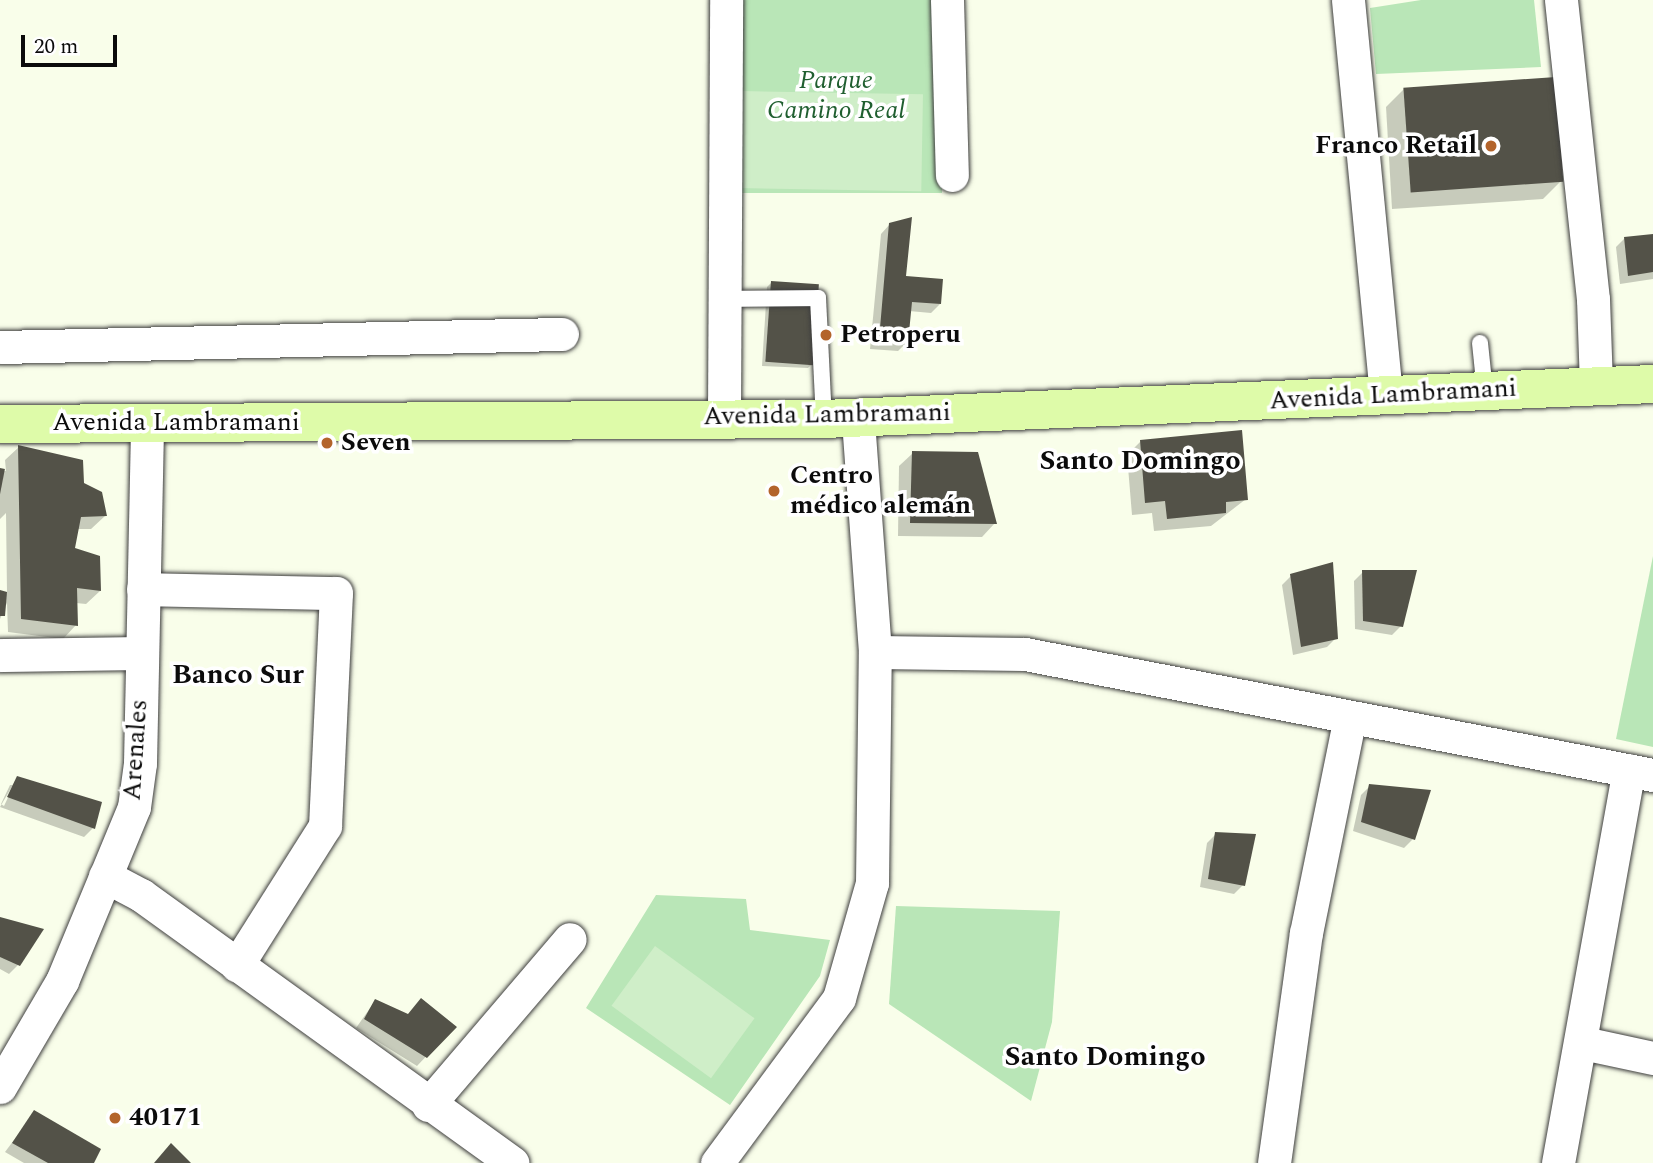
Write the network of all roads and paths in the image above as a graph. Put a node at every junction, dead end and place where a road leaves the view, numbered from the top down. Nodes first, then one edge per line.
1 (726, 0) edge
2 (947, 0) edge
3 (1349, 0) edge
4 (1560, 0) edge
5 (952, 175) dead end
6 (722, 299) junction
7 (562, 334) dead end
8 (1480, 343) dead end
9 (0, 347) edge
10 (1653, 384) edge
11 (1597, 386) junction
12 (1485, 391) junction
13 (1386, 396) junction
14 (724, 416) junction
15 (841, 419) junction
16 (0, 424) edge
17 (147, 424) junction
18 (143, 589) junction
19 (875, 652) junction
20 (141, 653) junction
21 (0, 655) edge
22 (1350, 717) junction
23 (1641, 772) edge
24 (105, 876) junction
25 (570, 939) dead end
26 (237, 965) junction
27 (1583, 1043) junction
28 (1653, 1058) edge
29 (0, 1087) edge
30 (428, 1105) junction
31 (512, 1163) edge
32 (717, 1163) edge
33 (1274, 1163) edge
34 (1558, 1163) edge

1 - 6 street
2 - 5 street
3 - 13 street
4 - 11 street
6 - 14 street
6 - 15 lane
7 - 9 street
8 - 12 lane
10 - 11 main road, Avenida Lambramani
11 - 12 main road, Avenida Lambramani
12 - 13 main road, Avenida Lambramani
13 - 15 main road, Avenida Lambramani
14 - 15 main road, Avenida Lambramani
14 - 17 main road, Avenida Lambramani
15 - 19 street
16 - 17 main road, Avenida Lambramani
17 - 18 street, Arenales
18 - 20 street, Arenales
18 - 26 street
19 - 22 street
19 - 32 street
20 - 21 street
20 - 24 street, Arenales
22 - 23 street
22 - 33 street
23 - 27 street
24 - 26 street
24 - 29 street, Arenales
25 - 30 street
26 - 30 street
27 - 28 street
27 - 34 street
30 - 31 street

